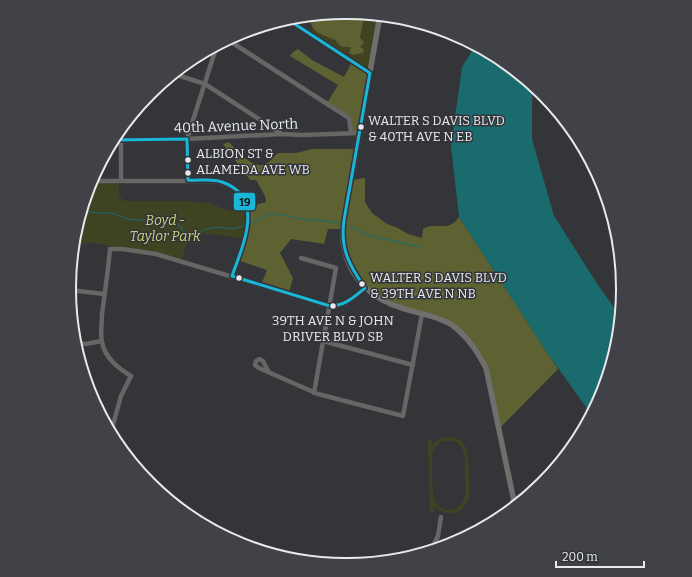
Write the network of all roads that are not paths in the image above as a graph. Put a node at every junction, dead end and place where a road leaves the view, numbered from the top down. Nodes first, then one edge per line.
1 (379, 21) edge
2 (294, 24) edge
3 (234, 44) edge
4 (214, 53) edge
5 (370, 73) junction
6 (181, 76) edge
7 (205, 84) junction
8 (351, 133) junction
9 (360, 133) junction
10 (282, 134) junction
11 (187, 139) junction
12 (121, 140) joint
13 (188, 180) junction
14 (99, 181) edge
15 (121, 181) junction
16 (300, 258) dead end
17 (232, 276) junction
18 (365, 288) junction
19 (76, 291) edge
20 (104, 294) junction
21 (330, 306) junction
22 (422, 314) junction
23 (102, 341) junction
24 (323, 341) junction
25 (83, 344) edge
26 (413, 365) junction
27 (268, 371) dead end
28 (314, 393) junction
29 (113, 424) edge
30 (514, 499) edge
31 (441, 517) dead end
32 (434, 543) edge

1 - 5 main road
2 - 5 street
3 - 8 street
4 - 7 street
5 - 9 main road
6 - 7 street
7 - 10 street
7 - 11 street
8 - 9 street, 40th Avenue North
8 - 10 street, 40th Avenue North
9 - 18 main road
10 - 11 street, 40th Avenue North
11 - 12 street, 40th Avenue North
11 - 13 street
12 - 15 street
13 - 15 street
13 - 17 street
14 - 15 street
16 - 21 street
17 - 20 street
17 - 21 street
18 - 21 street
18 - 22 main road
19 - 20 street
20 - 23 street
21 - 24 street
22 - 26 street
22 - 30 main road
23 - 25 street
23 - 29 street
24 - 26 street
24 - 28 street
26 - 28 street
27 - 28 street
31 - 32 street

